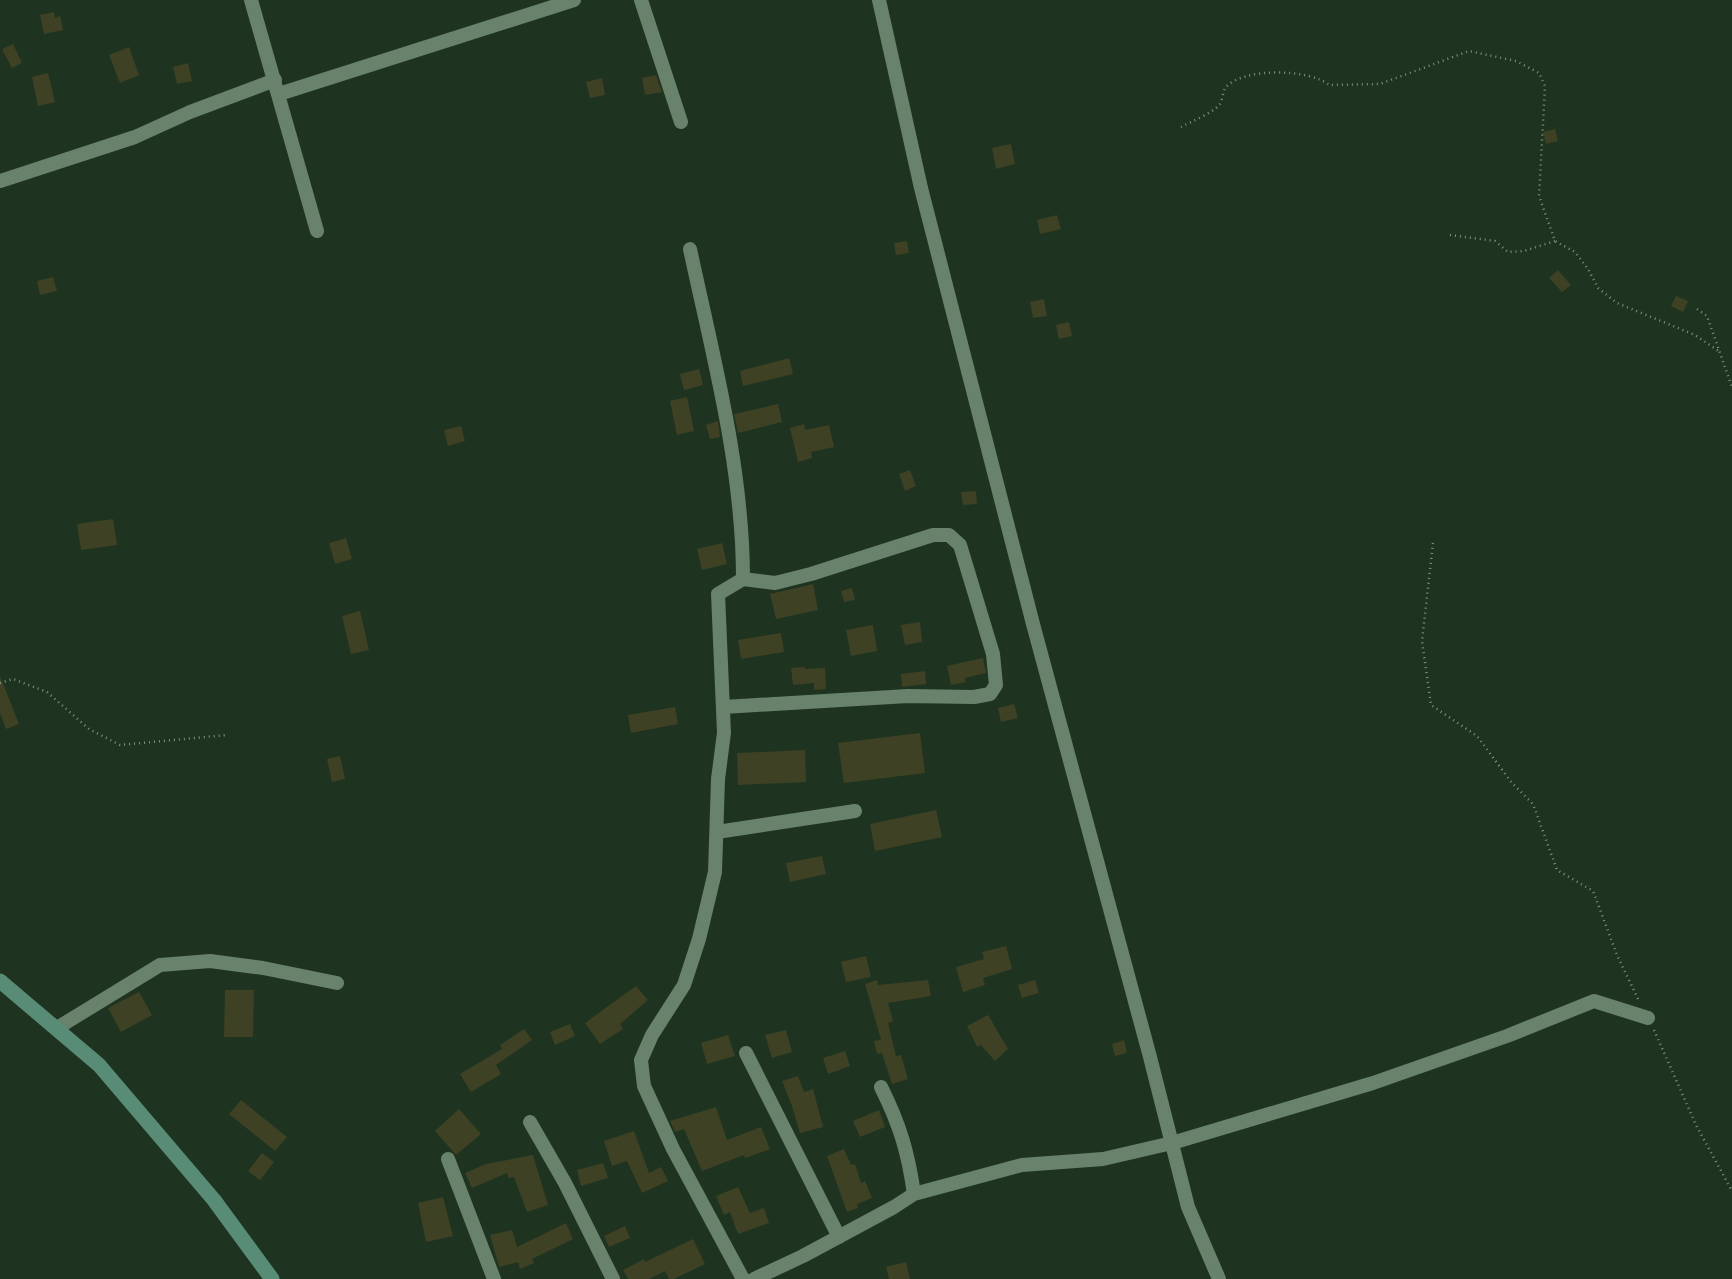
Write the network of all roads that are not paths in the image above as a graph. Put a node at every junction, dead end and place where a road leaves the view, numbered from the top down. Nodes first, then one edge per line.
1 (252, 0) edge
2 (574, 0) edge
3 (641, 0) edge
4 (879, 0) edge
5 (275, 80) junction
6 (279, 94) junction
7 (681, 122) dead end
8 (0, 181) edge
9 (318, 231) dead end
10 (690, 249) dead end
11 (742, 579) junction
12 (724, 707) junction
13 (855, 811) dead end
14 (717, 832) junction
15 (0, 981) edge
16 (337, 983) dead end
17 (1648, 1018) road end
18 (57, 1028) junction
19 (746, 1053) dead end
20 (881, 1086) dead end
21 (530, 1122) dead end
22 (1172, 1142) junction
23 (448, 1159) dead end
24 (914, 1194) junction
25 (839, 1237) junction
26 (272, 1279) edge
27 (494, 1279) edge
28 (613, 1279) edge
29 (742, 1279) edge
30 (754, 1279) edge
31 (1219, 1279) edge

1 - 5 street
2 - 6 street
3 - 7 street
4 - 22 street
5 - 6 street
5 - 8 street
6 - 9 street
10 - 11 street
11 - 12 street
11 - 12 street
12 - 14 street
13 - 14 street
14 - 29 street
15 - 18 main road
16 - 18 street
17 - 22 street
18 - 26 main road
19 - 25 street
20 - 24 street
21 - 28 street
22 - 24 street
22 - 31 street
23 - 27 street
24 - 25 street
25 - 30 street

